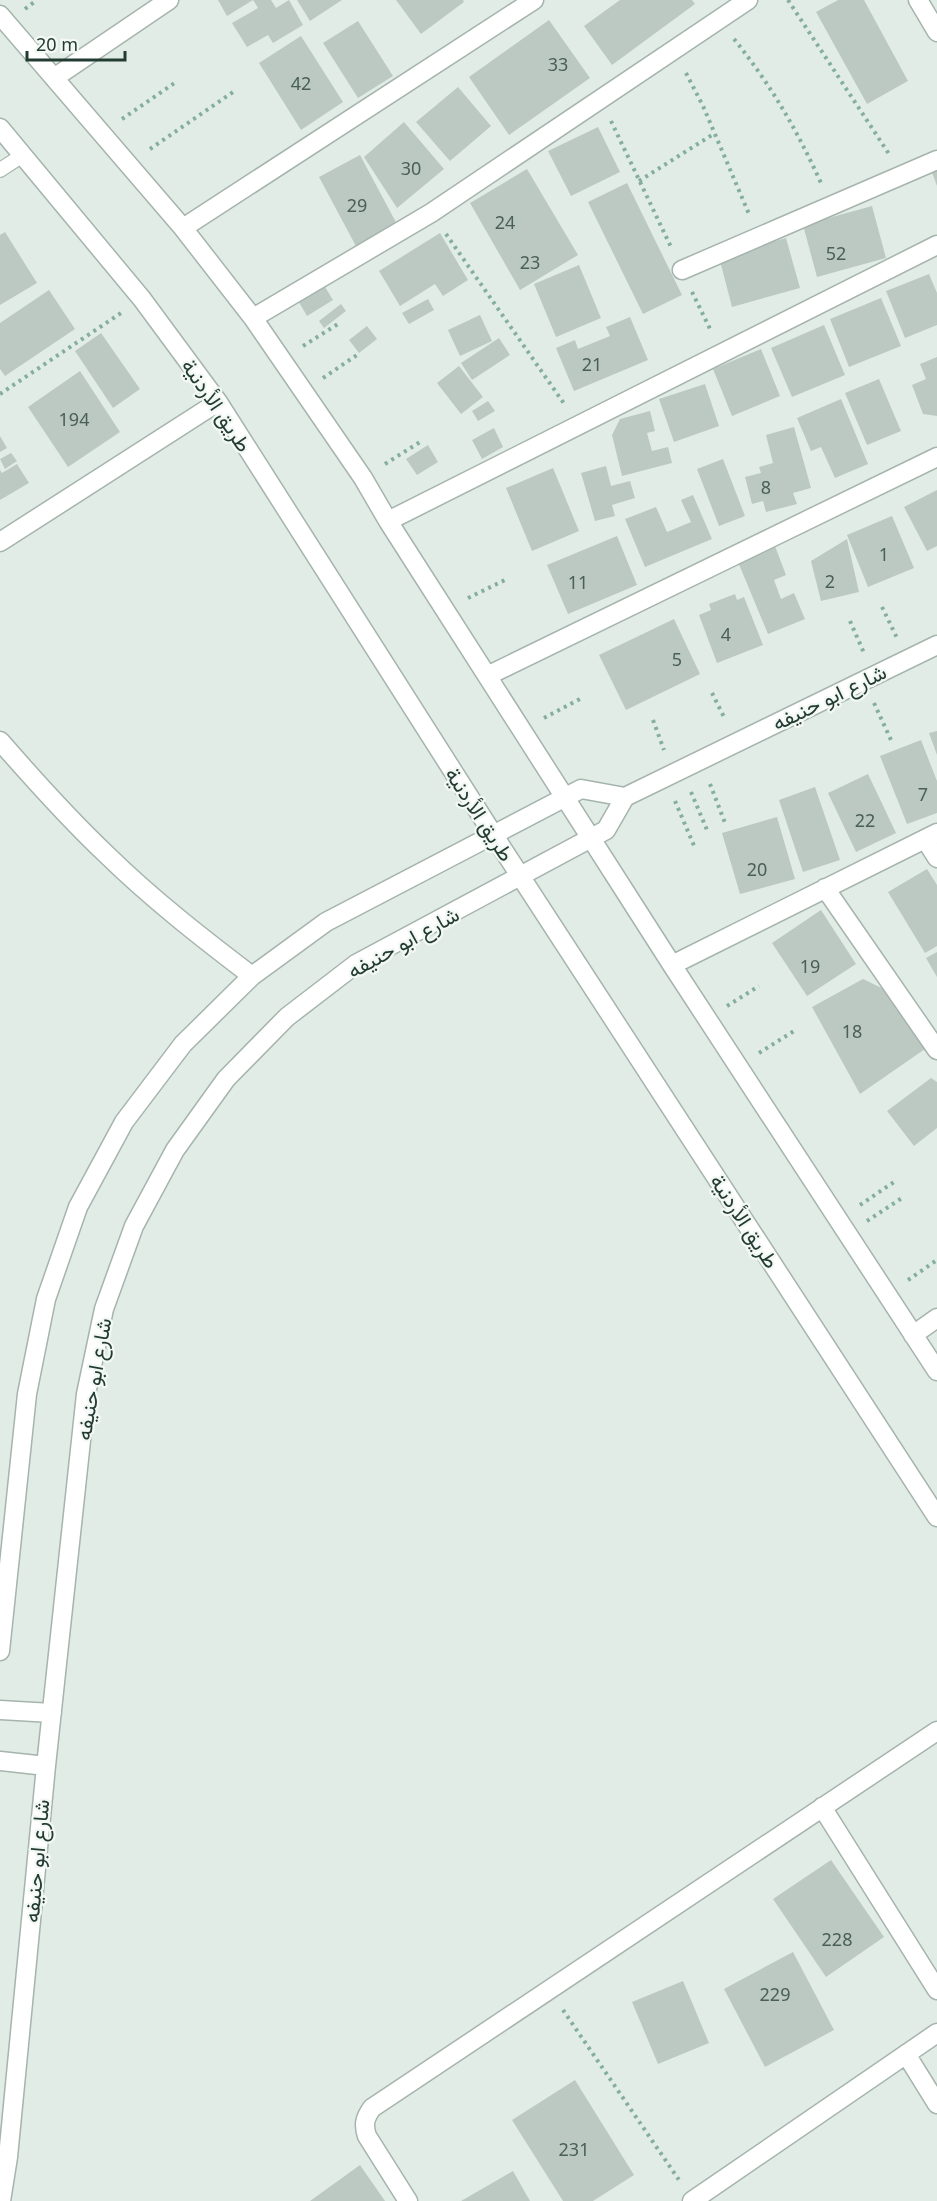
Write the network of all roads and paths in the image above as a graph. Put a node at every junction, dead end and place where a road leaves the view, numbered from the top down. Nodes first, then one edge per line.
1 (169, 0) edge
2 (534, 0) edge
3 (748, 0) edge
4 (788, 0) edge
5 (918, 0) edge
6 (0, 15) edge
7 (718, 20) junction
8 (937, 32) edge
9 (670, 52) junction
10 (54, 78) junction
11 (176, 82) dead end
12 (233, 92) dead end
13 (601, 98) junction
14 (0, 128) edge
15 (714, 133) junction
16 (102, 134) junction
17 (23, 155) junction
18 (937, 160) edge
19 (128, 164) junction
20 (0, 170) edge
21 (902, 175) junction
22 (639, 181) junction
23 (832, 205) junction
24 (431, 213) junction
25 (183, 228) junction
26 (758, 237) junction
27 (937, 245) edge
28 (682, 270) junction
29 (142, 299) junction
30 (253, 318) junction
31 (338, 324) dead end
32 (722, 353) junction
33 (357, 355) dead end
34 (281, 360) junction
35 (302, 391) junction
36 (0, 394) edge
37 (218, 402) junction
38 (579, 426) junction
39 (420, 442) dead end
40 (937, 457) edge
41 (363, 478) junction
42 (388, 521) junction
43 (0, 542) edge
44 (505, 580) dead end
45 (882, 607) dead end
46 (446, 610) junction
47 (850, 621) dead end
48 (937, 645) edge
49 (907, 660) junction
50 (487, 676) junction
51 (869, 678) junction
52 (580, 699) dead end
53 (653, 720) dead end
54 (521, 730) junction
55 (891, 740) dead end
56 (0, 741) edge
57 (700, 760) junction
58 (673, 773) junction
59 (625, 797) junction
60 (564, 798) junction
61 (725, 823) dead end
62 (707, 830) dead end
63 (494, 836) junction
64 (931, 836) edge
65 (591, 838) junction
66 (695, 848) dead end
67 (937, 858) edge
68 (521, 877) junction
69 (825, 888) junction
70 (672, 965) junction
71 (252, 976) junction
72 (759, 986) dead end
73 (707, 1019) junction
74 (794, 1031) dead end
75 (937, 1050) edge
76 (738, 1067) junction
77 (894, 1182) dead end
78 (902, 1198) dead end
79 (843, 1226) junction
80 (937, 1260) edge
81 (887, 1294) junction
82 (937, 1318) edge
83 (913, 1335) junction
84 (937, 1371) edge
85 (937, 1516) edge
86 (0, 1651) edge
87 (0, 1710) edge
88 (52, 1713) junction
89 (937, 1731) edge
90 (0, 1761) edge
91 (45, 1766) junction
92 (822, 1808) junction
93 (549, 1989) junction
94 (937, 1990) edge
95 (937, 2033) edge
96 (906, 2054) junction
97 (937, 2104) edge
98 (692, 2200) edge
99 (1, 2201) edge
100 (408, 2201) edge

1 - 10 street
2 - 25 street
3 - 7 street
4 - 21 path
5 - 8 street
6 - 10 street
7 - 9 street
7 - 23 path
9 - 13 street
9 - 15 path
10 - 16 street
11 - 16 path
12 - 19 path
13 - 22 path
13 - 24 street
14 - 17 street, طريق الأردنية
15 - 22 path
15 - 26 path
16 - 19 street
17 - 20 lane
17 - 29 street, طريق الأردنية
18 - 21 street
19 - 25 street
21 - 23 street
22 - 28 path
23 - 26 street
24 - 30 street
24 - 38 path
25 - 30 street
26 - 28 street
27 - 32 street
28 - 32 path
29 - 36 path
29 - 37 street, طريق الأردنية
30 - 34 street
31 - 34 path
32 - 38 street
33 - 35 path
34 - 35 street
35 - 41 street
37 - 43 street
37 - 63 street, طريق الأردنية
38 - 42 street
39 - 41 path
40 - 50 street
41 - 42 street
42 - 46 street
44 - 46 path
45 - 49 path
46 - 50 street
47 - 51 path
48 - 49 street, شارع ابو حنيفه
49 - 51 street, شارع ابو حنيفه
50 - 54 street
51 - 55 path
51 - 57 street, شارع ابو حنيفه
52 - 54 path
53 - 58 path
54 - 60 street
56 - 71 street
57 - 58 street, شارع ابو حنيفه
57 - 61 path
58 - 59 street, شارع ابو حنيفه
58 - 62 path
58 - 66 path
59 - 60 street
59 - 65 street, شارع ابو حنيفه
60 - 63 street
60 - 65 street
63 - 68 street, طريق الأردنية
63 - 71 street
64 - 67 street
64 - 69 street
65 - 68 street, شارع ابو حنيفه
65 - 70 street
68 - 85 street, طريق الأردنية
68 - 88 street, شارع ابو حنيفه
69 - 70 street
69 - 75 street
70 - 73 street
71 - 86 street
72 - 73 path
73 - 76 street
74 - 76 path
76 - 79 street
77 - 79 path
78 - 79 path
79 - 81 street
80 - 81 path
81 - 83 street
82 - 83 street
83 - 84 street
87 - 88 street
88 - 91 street, شارع ابو حنيفه
89 - 92 street
90 - 91 street
91 - 99 street, شارع ابو حنيفه
92 - 93 street
92 - 94 street
93 - 98 path
93 - 100 street
95 - 96 street
96 - 97 street
96 - 98 street

